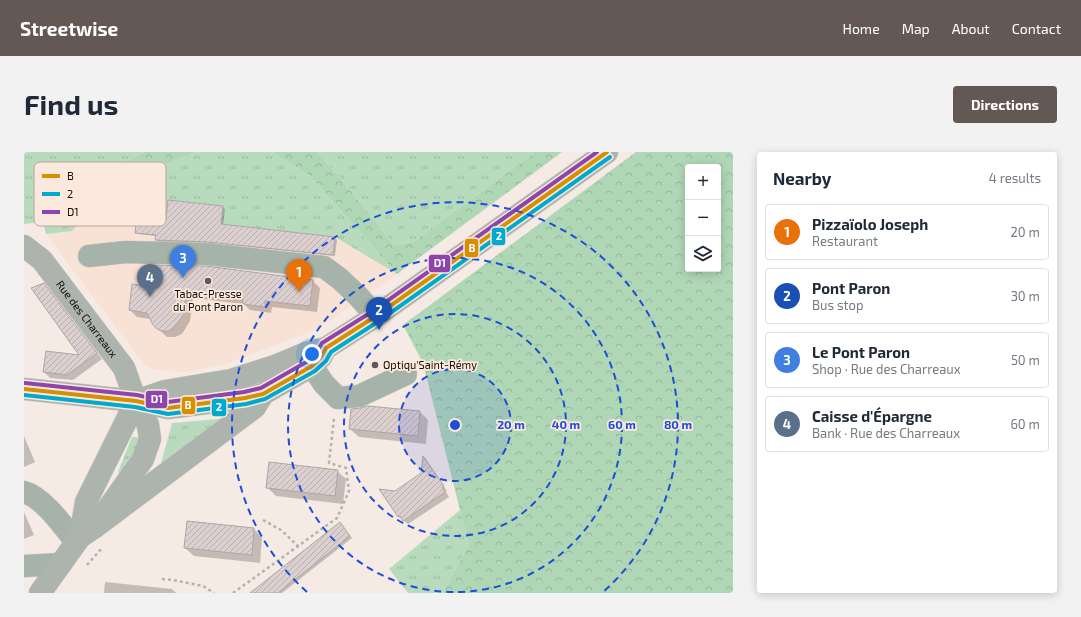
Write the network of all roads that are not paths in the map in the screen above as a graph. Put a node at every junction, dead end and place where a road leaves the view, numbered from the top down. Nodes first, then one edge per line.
1 (607, 152) edge
2 (24, 246) edge
3 (89, 256) dead end
4 (376, 316) junction
5 (326, 348) junction
6 (312, 366) junction
7 (406, 374) dead end
8 (24, 389) edge
9 (263, 394) junction
10 (136, 402) junction
11 (24, 492) edge
12 (84, 535) junction
13 (61, 564) junction
14 (24, 566) edge
15 (40, 593) edge

1 - 4 main road
2 - 10 main road, Rue des Charreaux
3 - 4 street
4 - 5 main road
5 - 6 main road
5 - 10 main road
6 - 7 street
6 - 9 main road
8 - 10 main road
9 - 10 main road
9 - 12 main road
10 - 12 main road
10 - 12 main road, Rue des Charreaux
11 - 12 street
12 - 13 main road, Rue des Charreaux
13 - 14 street
13 - 15 main road, Rue des Charreaux

